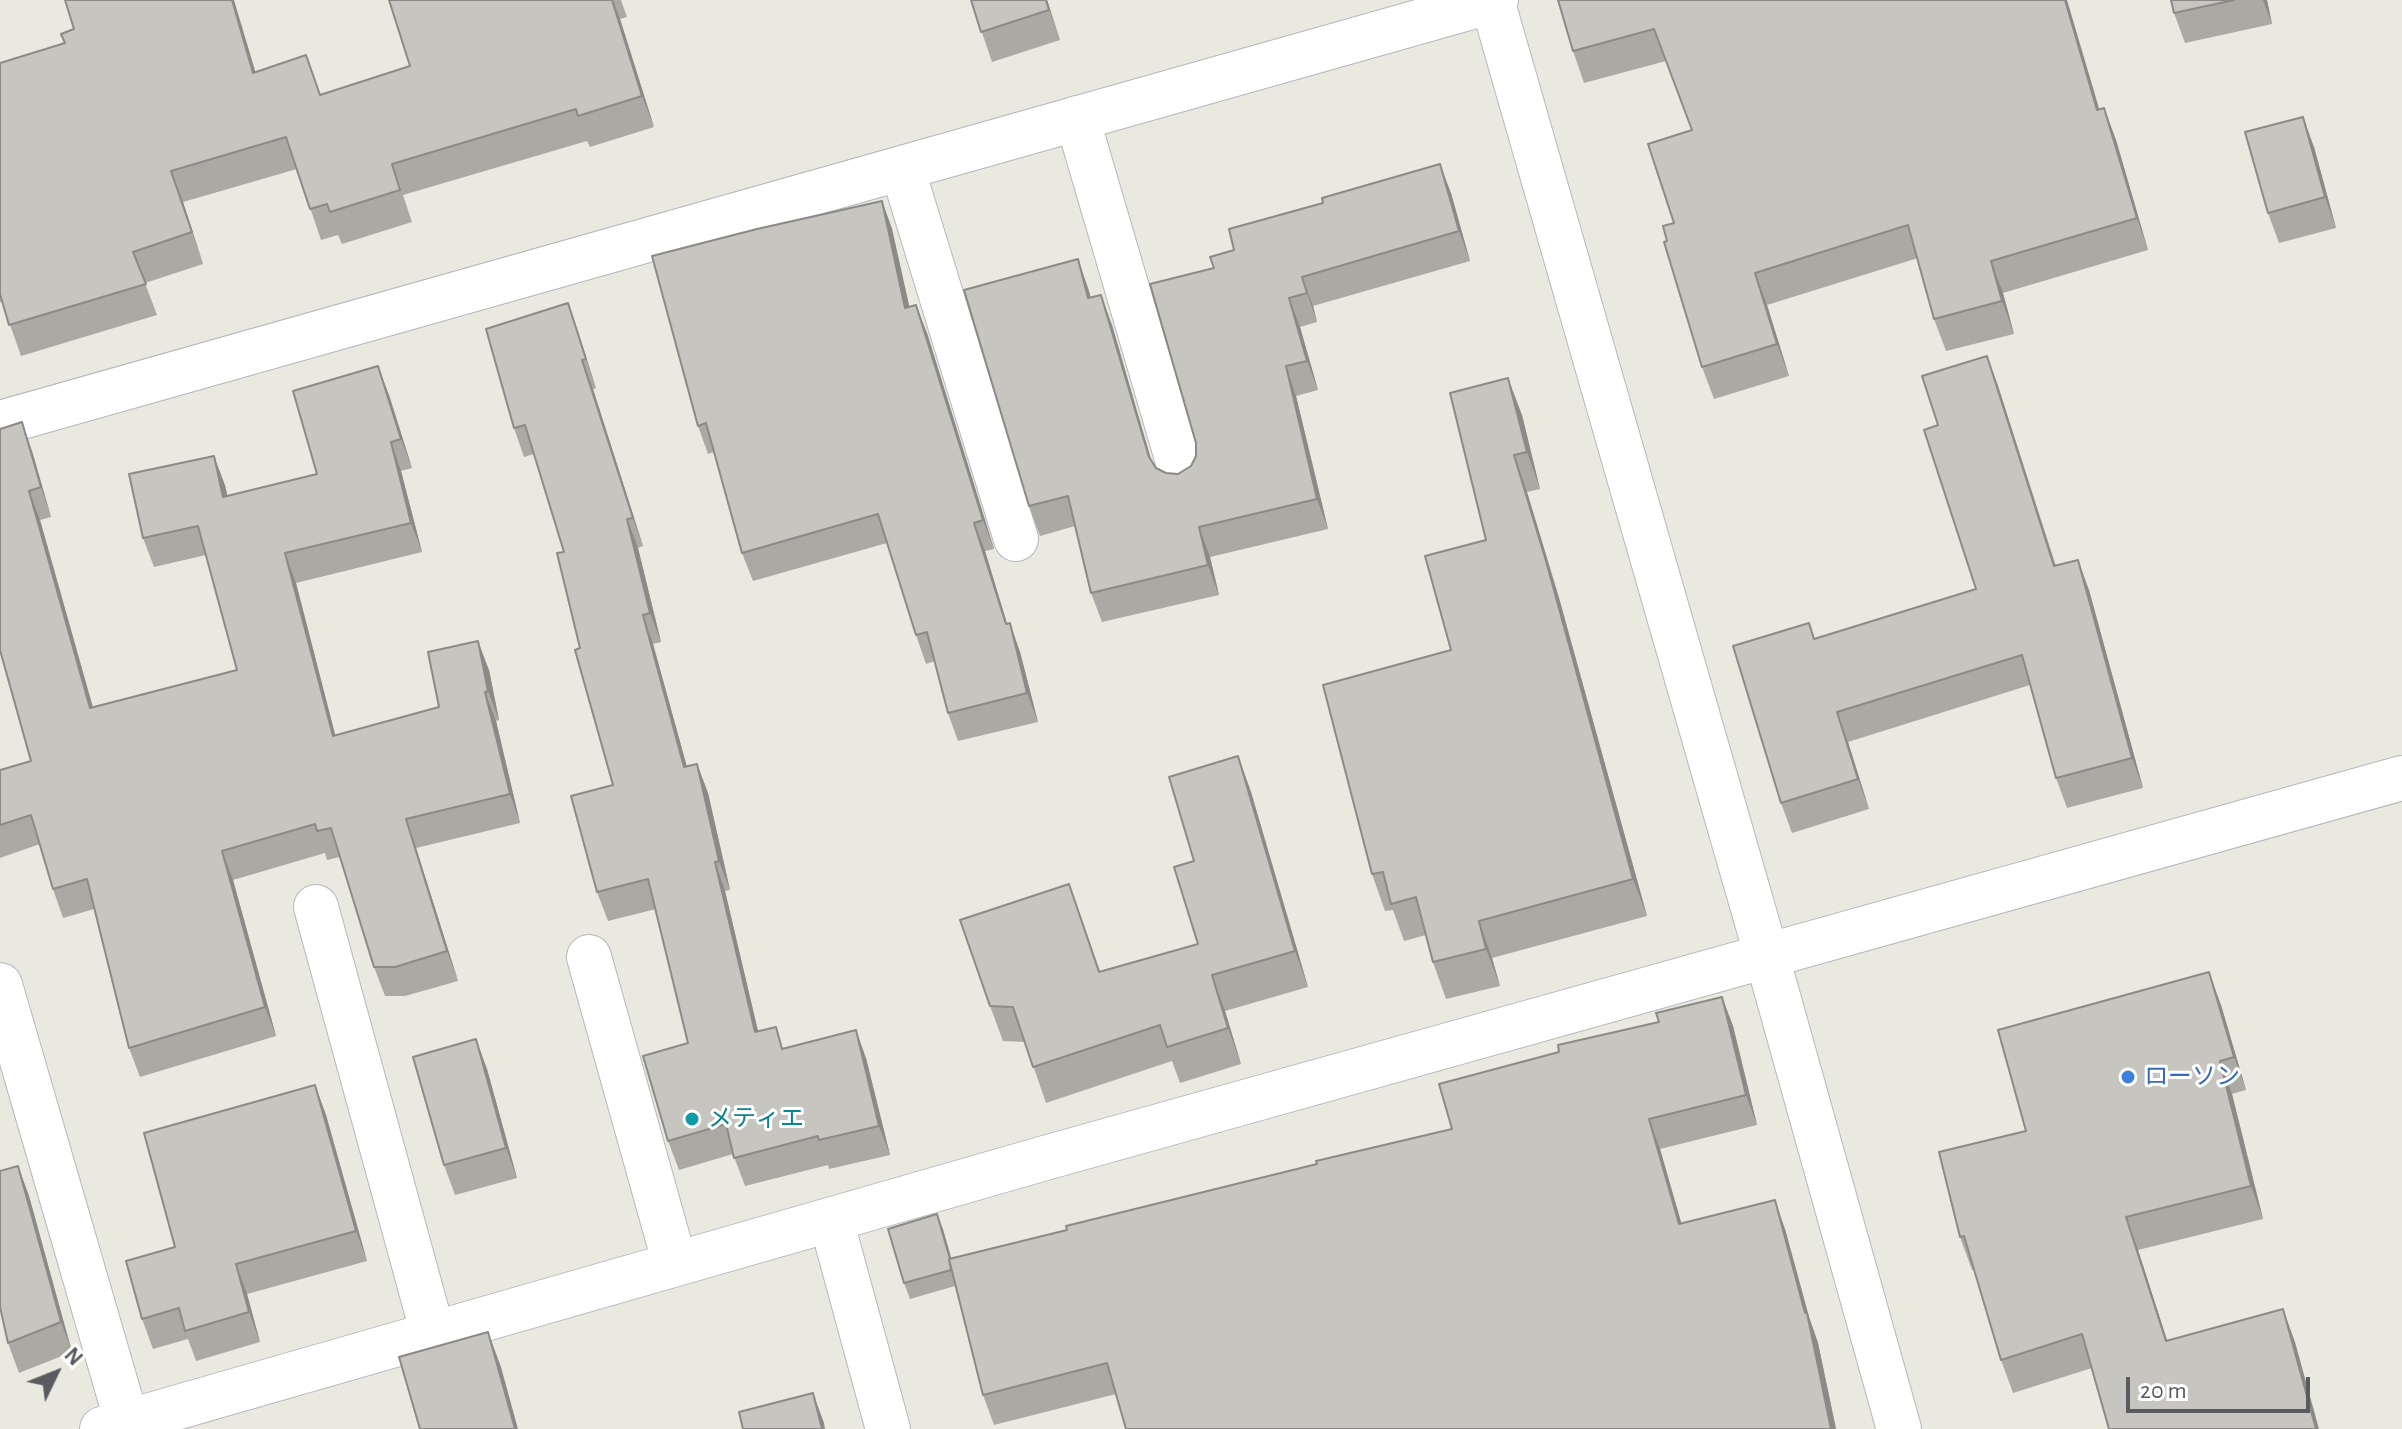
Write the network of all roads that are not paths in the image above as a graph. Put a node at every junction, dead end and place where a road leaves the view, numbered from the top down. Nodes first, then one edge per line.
1 (1493, 0) edge
2 (1077, 118) junction
3 (902, 168) junction
4 (0, 423) edge
5 (1183, 479) edge
6 (1016, 539) dead end
7 (2402, 778) edge
8 (316, 907) dead end
9 (589, 957) dead end
10 (1767, 957) junction
11 (0, 985) edge
12 (831, 1220) junction
13 (675, 1264) junction
14 (433, 1334) junction
15 (135, 1424) edge
16 (888, 1429) edge
17 (1899, 1429) edge

1 - 2 street
1 - 10 street
2 - 3 street
2 - 5 street
3 - 4 street
3 - 6 street
7 - 10 street
8 - 14 street
9 - 13 street
10 - 12 street
10 - 17 street
11 - 15 street
12 - 13 street
12 - 16 street
13 - 14 street
14 - 15 street

